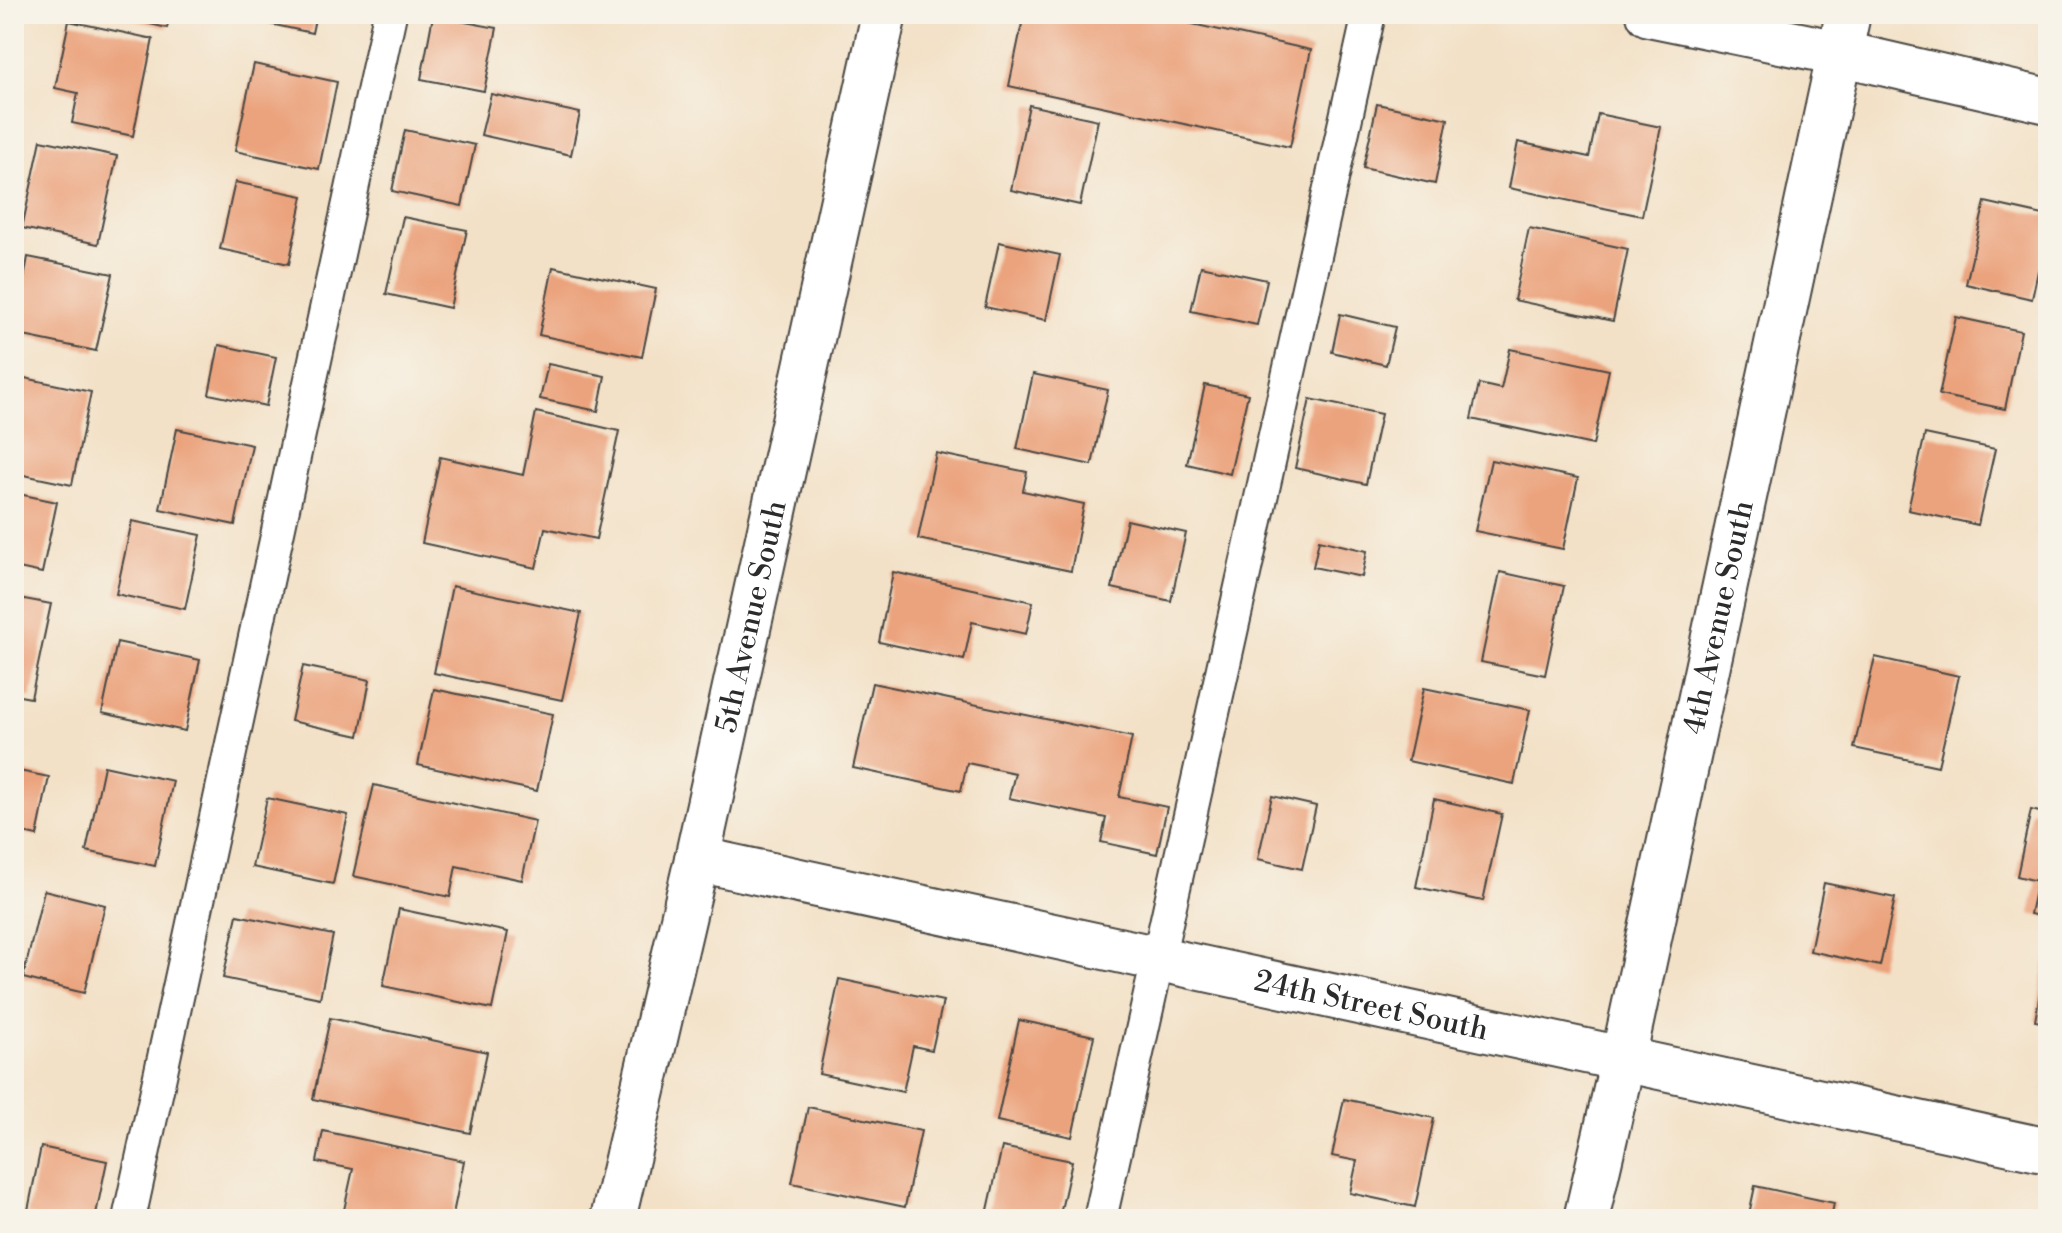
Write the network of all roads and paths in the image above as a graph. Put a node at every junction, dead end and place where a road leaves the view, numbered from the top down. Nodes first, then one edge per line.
1 (390, 14) edge
2 (884, 14) edge
3 (1369, 14) edge
4 (1649, 14) edge
5 (1843, 33) edge
6 (2048, 101) edge
7 (697, 859) junction
8 (1159, 959) junction
9 (1623, 1059) junction
10 (2048, 1151) edge
11 (129, 1219) edge
12 (613, 1219) edge
13 (1100, 1219) edge
14 (1586, 1219) edge

1 - 11 lane
2 - 7 street, 5th Avenue South
3 - 8 lane
4 - 5 street
5 - 6 street
5 - 9 street, 4th Avenue South
7 - 8 street, 24th Street South
7 - 12 street, 5th Avenue South
8 - 9 street, 24th Street South
8 - 13 lane
9 - 10 street, 24th Street South
9 - 14 street, 4th Avenue South

